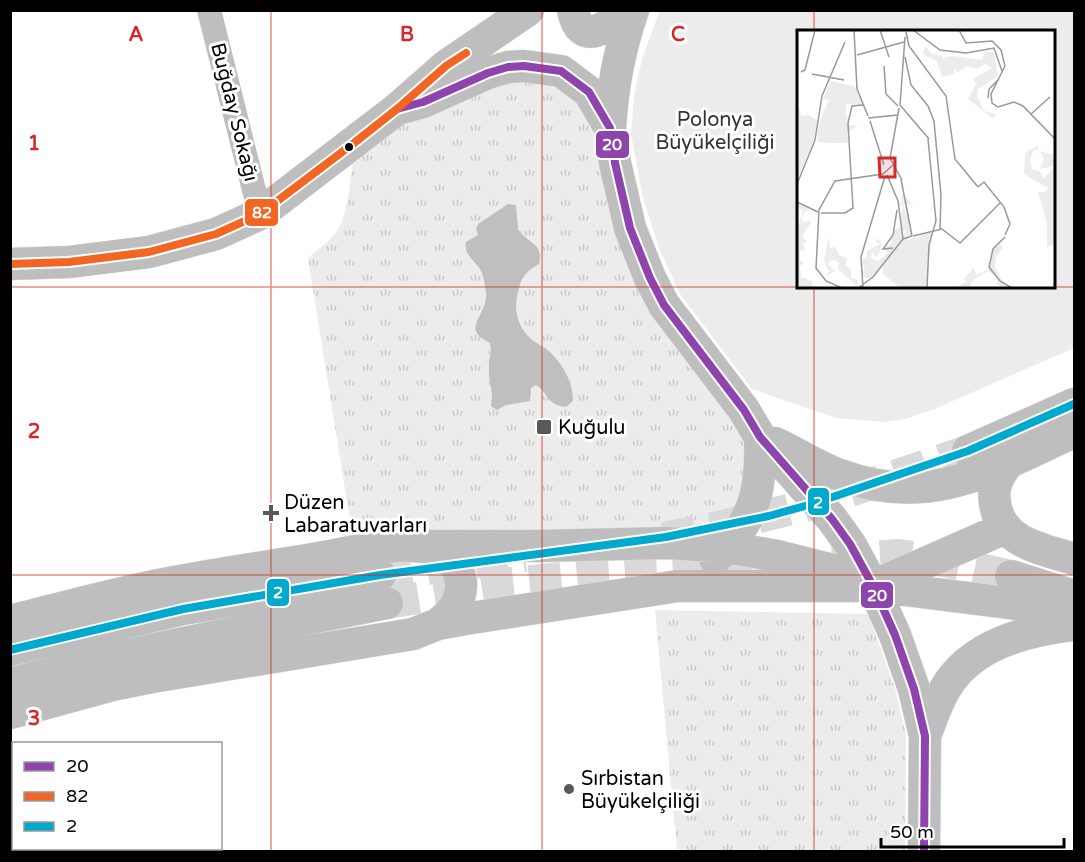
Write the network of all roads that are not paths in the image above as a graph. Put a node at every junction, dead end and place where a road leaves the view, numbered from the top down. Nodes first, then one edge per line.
1 (209, 10) edge
2 (528, 10) edge
3 (573, 10) edge
4 (626, 10) edge
5 (633, 10) edge
6 (398, 109) junction
7 (610, 128) junction
8 (260, 214) junction
9 (10, 264) edge
10 (1074, 404) edge
11 (1074, 432) edge
12 (760, 436) junction
13 (968, 451) tunnel mouth
14 (1010, 461) junction
15 (1005, 528) junction
16 (417, 546) junction
17 (727, 547) junction
18 (1074, 559) edge
19 (1011, 576) tunnel mouth
20 (678, 586) junction
21 (873, 586) junction
22 (1074, 596) edge
23 (1074, 620) edge
24 (10, 621) edge
25 (438, 624) junction
26 (1074, 625) edge
27 (10, 650) edge
28 (10, 684) edge
29 (10, 713) edge
30 (925, 736) junction
31 (924, 852) edge

1 - 8 street, Buğday Sokağı
2 - 6 main road
3 - 4 main road
5 - 7 main road
6 - 7 main road
6 - 8 main road
7 - 12 main road
8 - 9 main road
10 - 13 main road
11 - 14 main road
12 - 14 main road
12 - 17 main road
12 - 21 main road
14 - 15 main road
15 - 18 main road
15 - 21 main road
16 - 17 main road
16 - 24 main road
16 - 25 main road
17 - 20 main road
17 - 21 main road
19 - 22 main road
20 - 21 main road
20 - 25 main road
21 - 23 main road
21 - 30 main road
25 - 29 main road
26 - 30 main road
27 - 28 main road
30 - 31 main road

